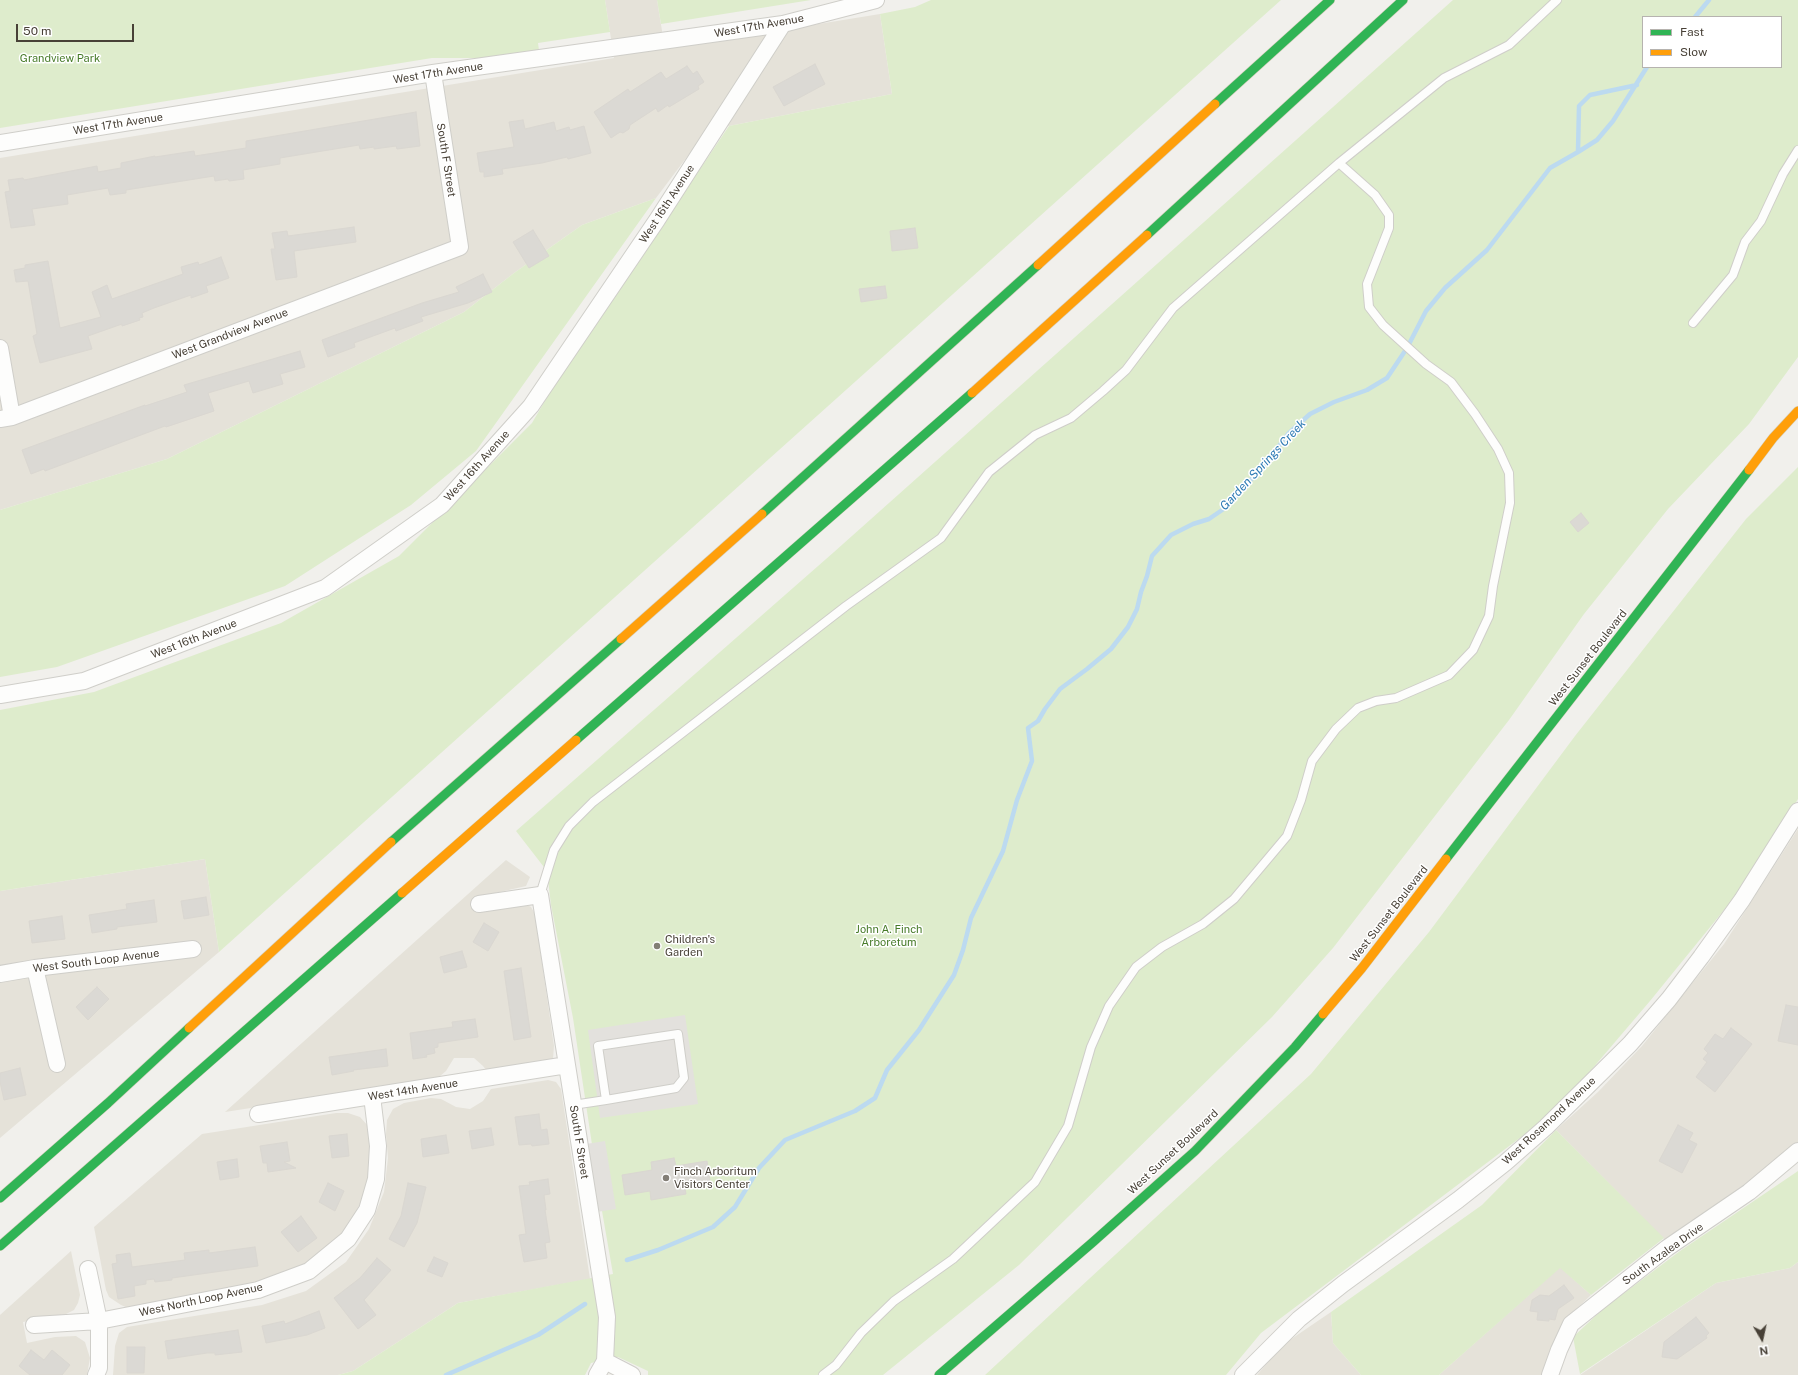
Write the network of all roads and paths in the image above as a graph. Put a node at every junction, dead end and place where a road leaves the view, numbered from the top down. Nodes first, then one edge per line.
1 (876, 0) edge
2 (1330, 0) edge
3 (1403, 0) edge
4 (1557, 0) edge
5 (783, 24) junction
6 (433, 73) junction
7 (0, 143) edge
8 (1798, 150) edge
9 (1339, 163) junction
10 (460, 247) joint
11 (1693, 323) dead end
12 (0, 348) edge
13 (1798, 411) edge
14 (6, 418) edge
15 (0, 695) edge
16 (1798, 811) edge
17 (540, 895) junction
18 (479, 904) dead end
19 (193, 949) dead end
20 (35, 968) junction
21 (0, 974) edge
22 (56, 1064) dead end
23 (567, 1065) junction
24 (372, 1096) junction
25 (606, 1100) junction
26 (573, 1105) junction
27 (258, 1114) dead end
28 (1798, 1151) edge
29 (0, 1198) edge
30 (0, 1246) edge
31 (88, 1269) dead end
32 (99, 1321) junction
33 (34, 1325) dead end
34 (605, 1361) junction
35 (96, 1375) edge
36 (597, 1375) edge
37 (632, 1375) edge
38 (822, 1375) edge
39 (938, 1375) edge
40 (1243, 1375) edge
41 (1550, 1375) edge

1 - 5 street, West 17th Avenue
2 - 29 main road
3 - 30 main road
4 - 9 lane
5 - 6 street, West 17th Avenue
5 - 15 street, West 16th Avenue
6 - 7 street, West 17th Avenue
6 - 10 street, South F Street
8 - 11 lane
9 - 17 lane
9 - 38 lane
10 - 14 street, West Grandview Avenue
12 - 14 street
13 - 39 main road, West Sunset Boulevard
16 - 40 street, West Rosamond Avenue
17 - 18 street
17 - 23 street, South F Street
19 - 20 street, West South Loop Avenue
20 - 21 street, West South Loop Avenue
20 - 22 street
23 - 24 street, West 14th Avenue
23 - 26 street, South F Street
24 - 27 street, West 14th Avenue
24 - 32 street, West North Loop Avenue
25 - 25 lane
25 - 26 lane
26 - 34 street, South F Street
28 - 41 street, South Azalea Drive
31 - 32 street
32 - 33 street, West North Loop Avenue
32 - 35 street
34 - 36 street
34 - 37 street

